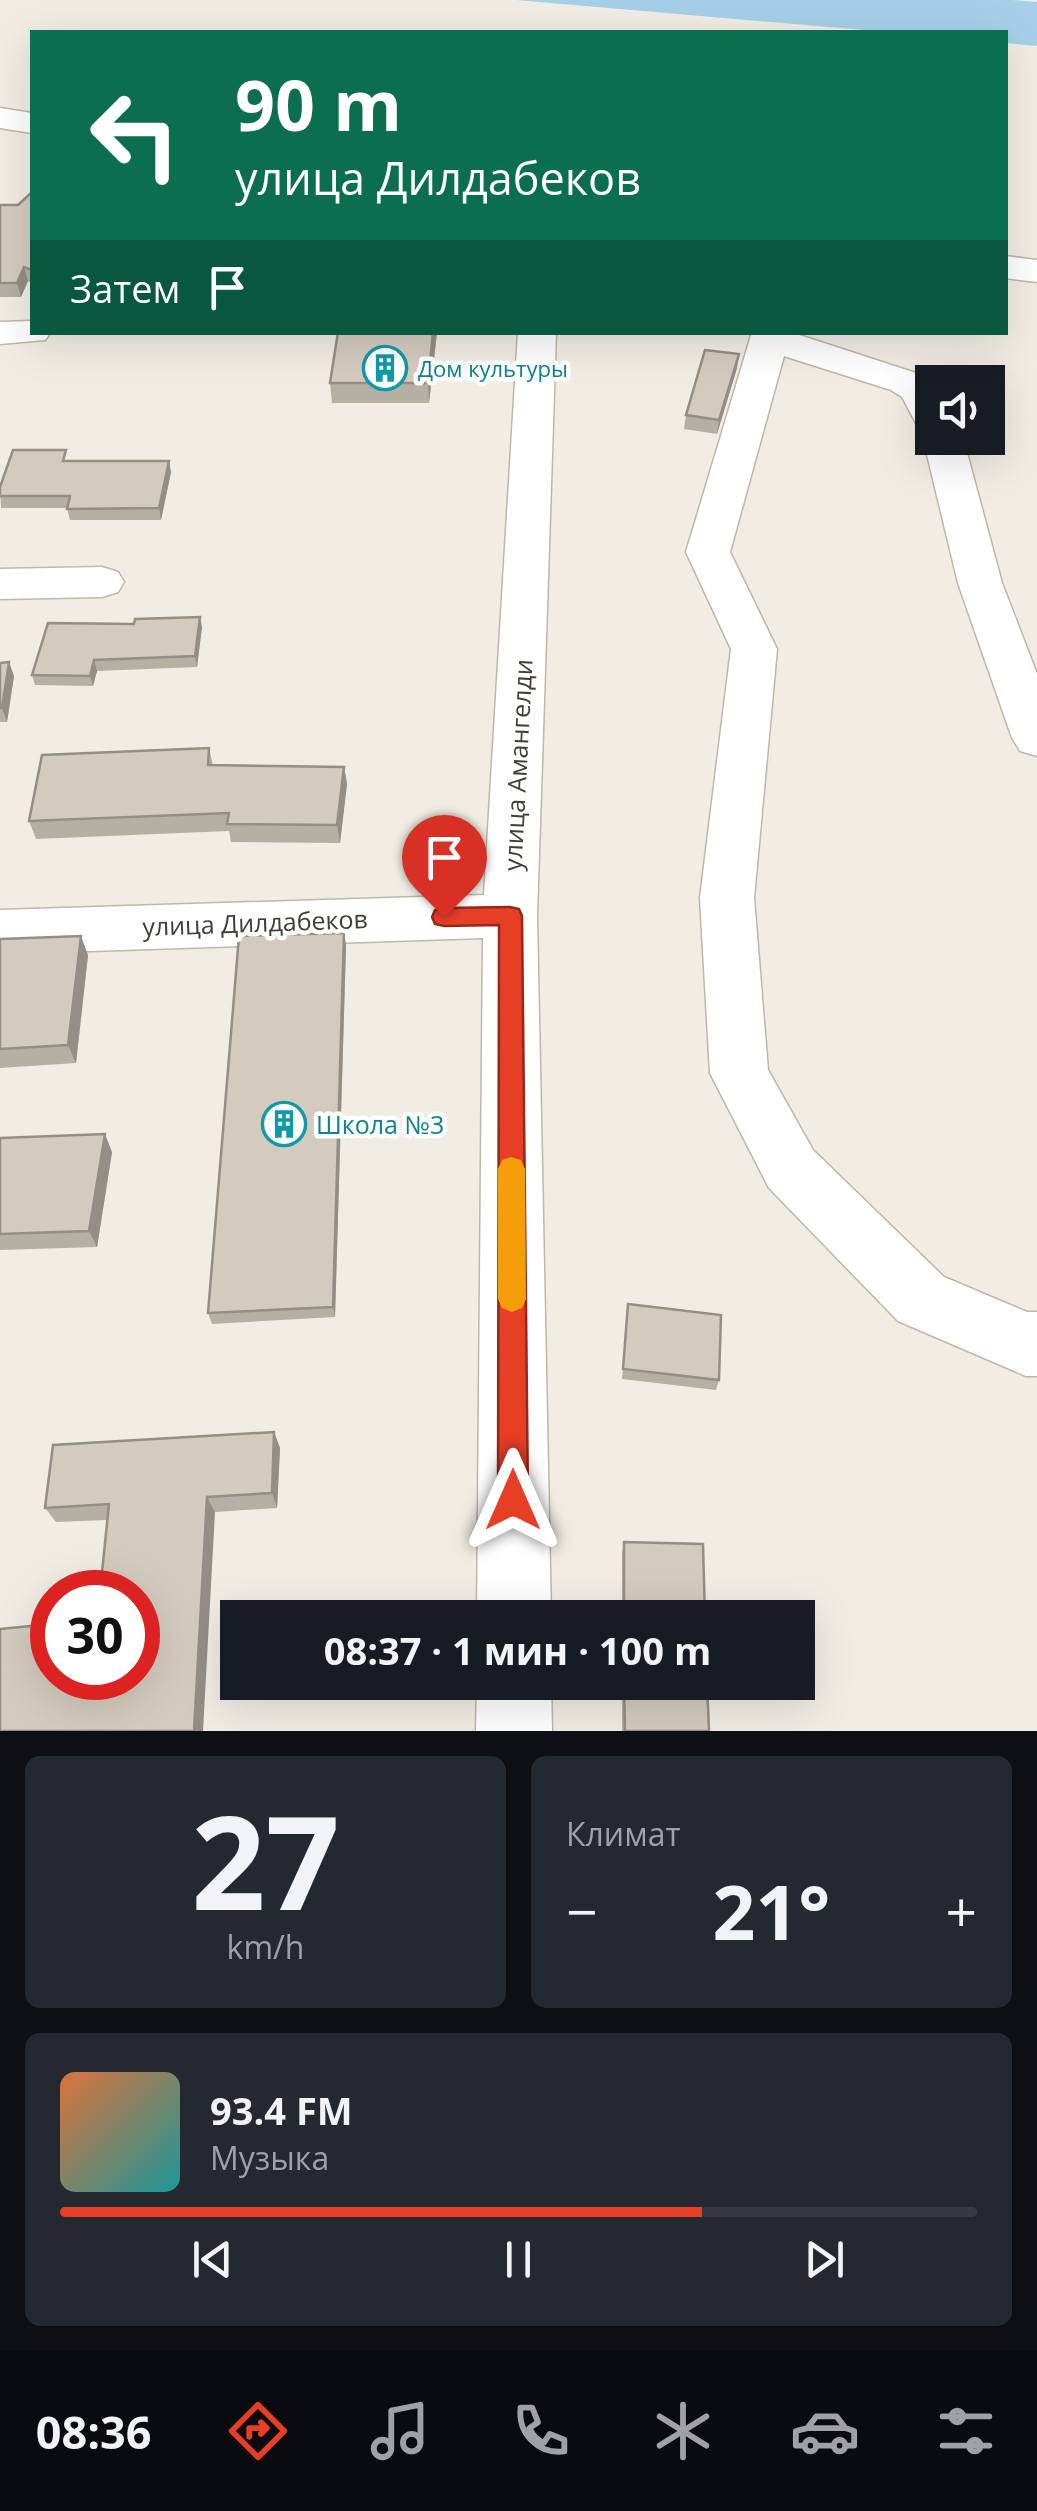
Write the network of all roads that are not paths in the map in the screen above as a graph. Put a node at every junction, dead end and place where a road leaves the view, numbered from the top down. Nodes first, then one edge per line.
1 (0, 118) edge
2 (30, 124) edge
3 (1008, 267) edge
4 (1037, 270) edge
5 (0, 332) edge
6 (30, 332) edge
7 (537, 335) edge
8 (771, 336) edge
9 (915, 388) edge
10 (947, 455) edge
11 (102, 582) dead end
12 (0, 584) edge
13 (1037, 738) edge
14 (510, 916) junction
15 (0, 932) edge
16 (1037, 1344) edge
17 (514, 1600) edge
18 (514, 1700) edge
19 (514, 1731) edge

1 - 2 street
3 - 4 street
5 - 6 street
7 - 14 street, улица Амангелди
8 - 9 street
8 - 16 street
10 - 13 street
11 - 12 street
14 - 15 street, улица Дилдабеков
14 - 17 street, улица Амангелди
18 - 19 street

